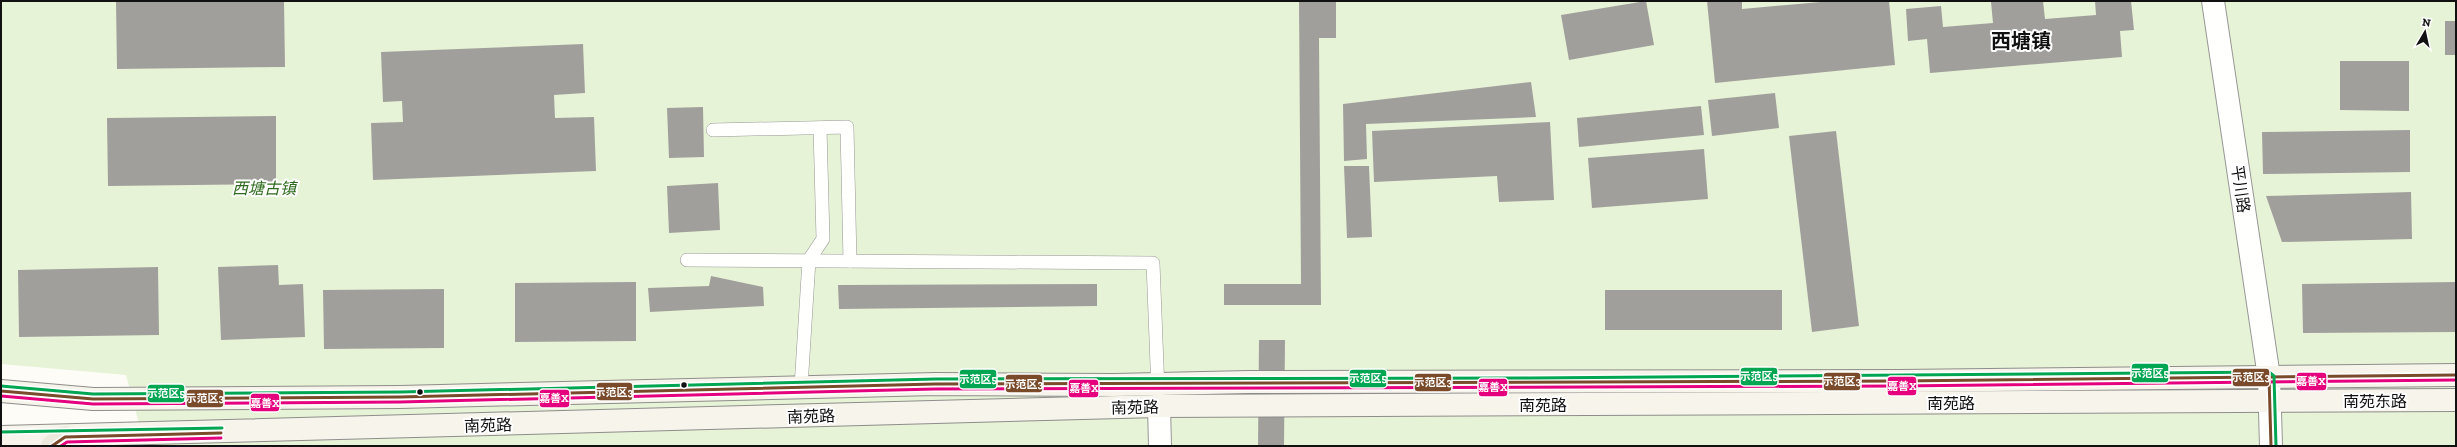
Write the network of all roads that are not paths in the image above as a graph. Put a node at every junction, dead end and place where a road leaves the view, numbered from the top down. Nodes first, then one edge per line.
1 (2213, 1) edge
2 (820, 128) junction
3 (713, 130) dead end
4 (687, 260) dead end
5 (808, 260) junction
6 (850, 261) junction
7 (2456, 375) edge
8 (2269, 377) junction
9 (1158, 384) junction
10 (801, 387) junction
11 (1, 391) edge
12 (2456, 400) edge
13 (2270, 401) junction
14 (1159, 406) junction
15 (1, 437) edge
16 (58, 442) edge
17 (1160, 446) edge
18 (2271, 446) edge

1 - 8 street, 平川路
2 - 3 lane
2 - 5 lane
2 - 6 lane
4 - 5 lane
5 - 6 lane
5 - 10 lane
6 - 9 lane
7 - 8 main road, 南苑东路
8 - 9 main road, 南苑路
8 - 13 street, 平川路
9 - 10 main road, 南苑路
9 - 14 lane
10 - 11 main road, 南苑路
12 - 13 main road, 南苑东路
13 - 14 main road, 南苑路
13 - 18 street
14 - 16 main road, 南苑路
14 - 17 street
15 - 16 main road, 南苑路

